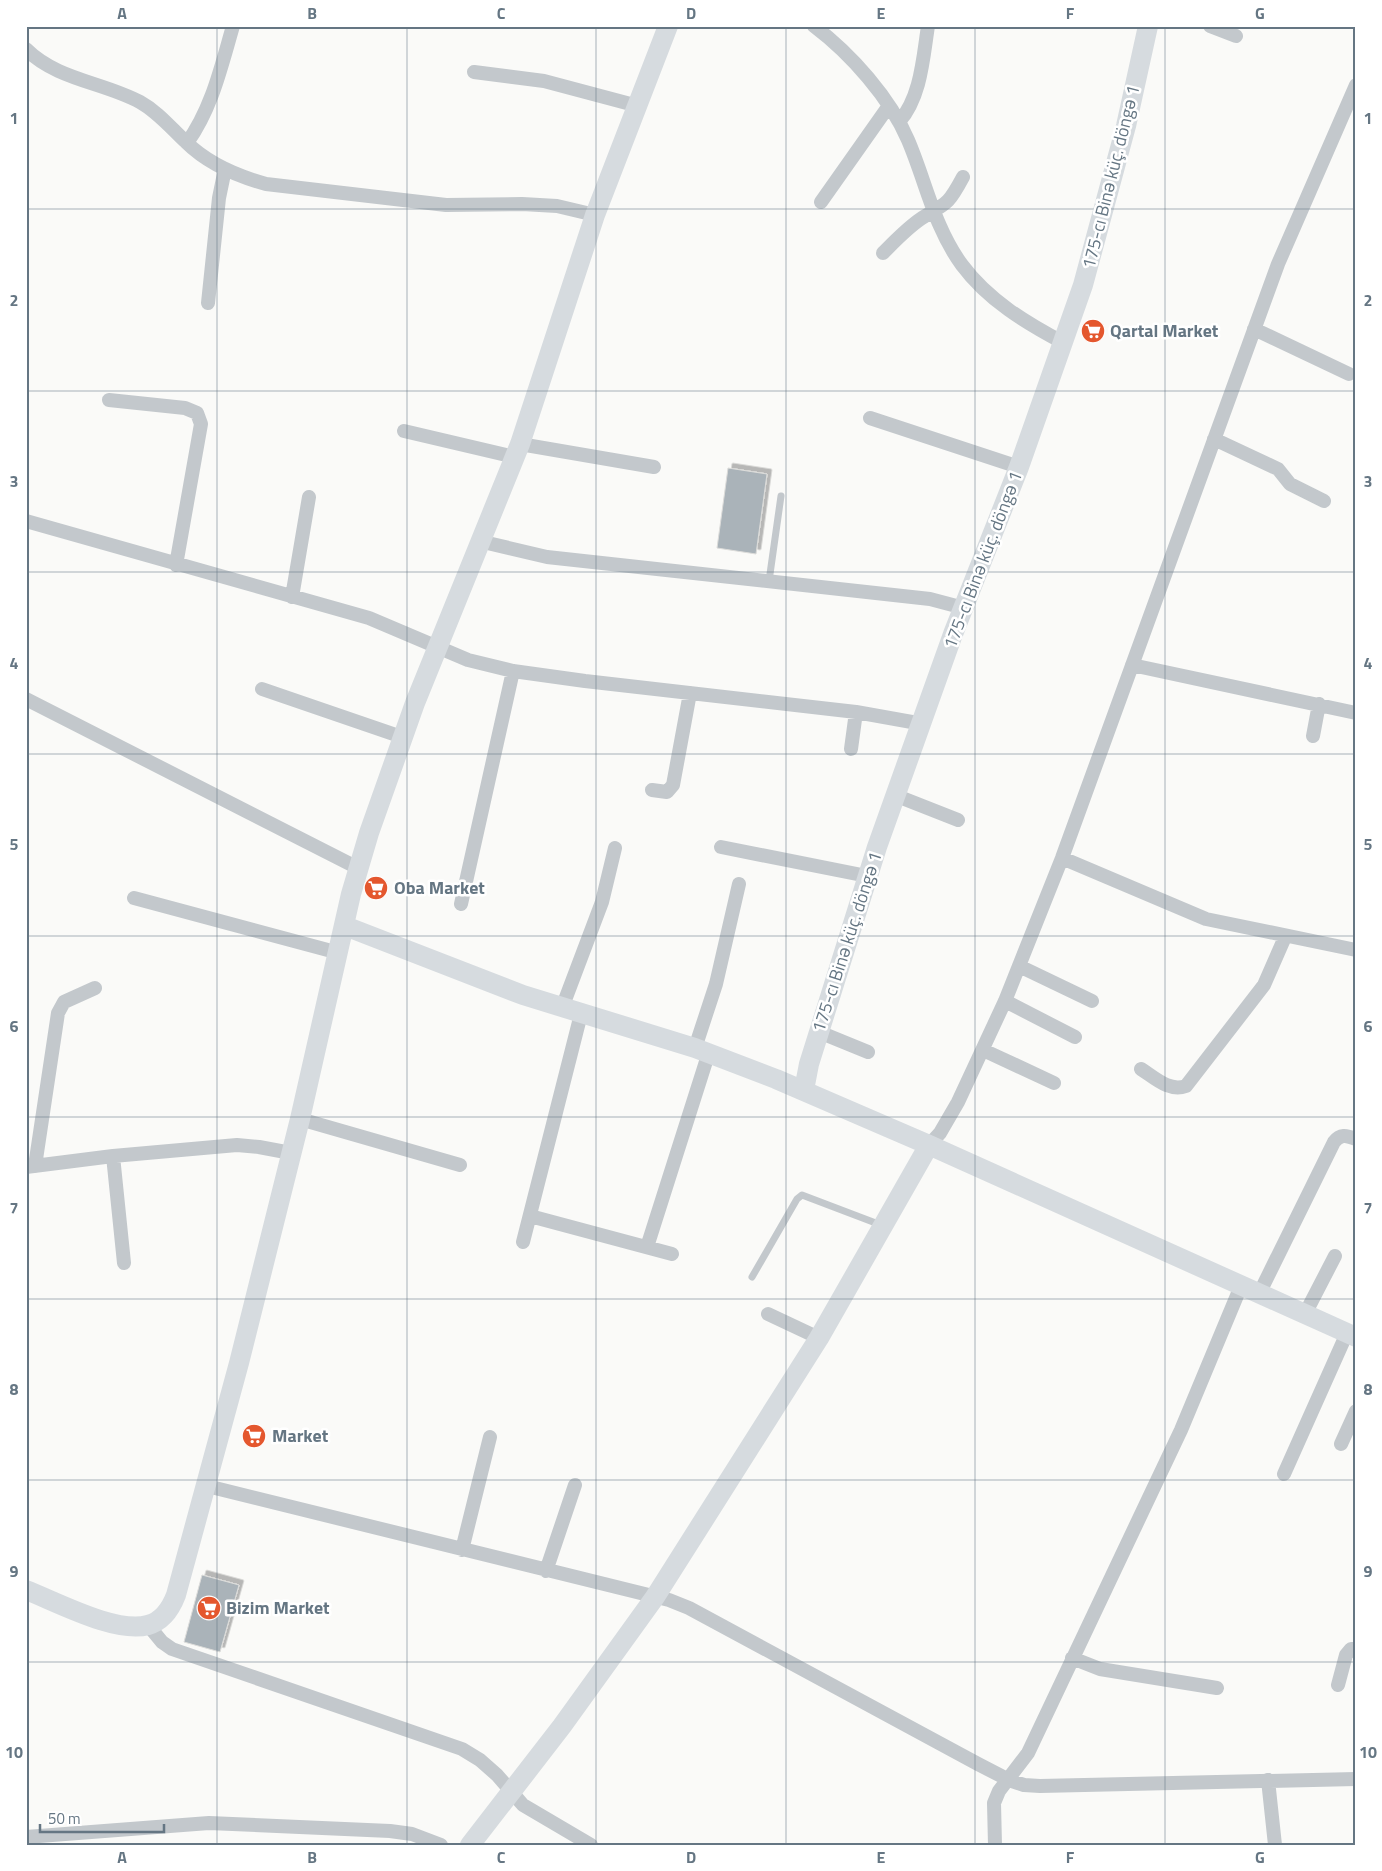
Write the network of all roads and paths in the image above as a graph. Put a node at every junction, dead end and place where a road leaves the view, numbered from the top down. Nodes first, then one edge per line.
1 (233, 26) edge
2 (668, 26) edge
3 (814, 26) edge
4 (928, 26) edge
5 (1148, 26) edge
6 (1210, 26) edge
7 (1236, 36) dead end
8 (26, 49) edge
9 (474, 72) dead end
10 (1356, 85) edge
11 (638, 106) junction
12 (888, 107) junction
13 (899, 122) junction
14 (187, 143) junction
15 (225, 169) junction
16 (963, 177) dead end
17 (821, 202) dead end
18 (933, 213) junction
19 (595, 215) junction
20 (883, 253) dead end
21 (208, 303) dead end
22 (1254, 329) junction
23 (1064, 343) junction
24 (1349, 374) dead end
25 (109, 400) dead end
26 (870, 418) dead end
27 (404, 431) dead end
28 (1214, 439) junction
29 (518, 450) junction
30 (654, 467) dead end
31 (1019, 467) junction
32 (781, 496) dead end
33 (310, 497) dead end
34 (1324, 501) dead end
35 (26, 521) edge
36 (479, 541) junction
37 (176, 565) junction
38 (769, 581) junction
39 (292, 597) junction
40 (964, 608) junction
41 (436, 648) junction
42 (1132, 665) junction
43 (513, 671) junction
44 (262, 689) dead end
45 (690, 693) junction
46 (26, 699) edge
47 (1319, 704) junction
48 (856, 712) junction
49 (1356, 714) edge
50 (923, 724) junction
51 (1313, 736) dead end
52 (402, 737) junction
53 (850, 749) dead end
54 (652, 790) dead end
55 (897, 796) junction
56 (958, 820) dead end
57 (721, 846) dead end
58 (615, 848) dead end
59 (1062, 858) junction
60 (358, 868) junction
61 (867, 876) junction
62 (739, 884) dead end
63 (134, 898) dead end
64 (461, 904) dead end
65 (344, 926) junction
66 (1286, 937) junction
67 (1356, 950) edge
68 (340, 952) junction
69 (1019, 966) junction
70 (95, 988) dead end
71 (1092, 1000) dead end
72 (1005, 1001) junction
73 (562, 1008) junction
74 (581, 1014) junction
75 (819, 1032) junction
76 (1075, 1037) dead end
77 (702, 1050) junction
78 (983, 1050) junction
79 (868, 1052) dead end
80 (1141, 1069) dead end
81 (1054, 1083) dead end
82 (804, 1090) junction
83 (300, 1119) junction
84 (1356, 1139) edge
85 (929, 1145) junction
86 (292, 1153) junction
87 (113, 1156) junction
88 (460, 1165) dead end
89 (30, 1166) edge
90 (530, 1216) junction
91 (884, 1226) junction
92 (523, 1242) dead end
93 (647, 1247) junction
94 (672, 1254) dead end
95 (1335, 1256) dead end
96 (124, 1262) dead end
97 (752, 1277) dead end
98 (1241, 1286) junction
99 (1260, 1294) junction
100 (768, 1314) dead end
101 (1304, 1314) junction
102 (1351, 1335) edge
103 (818, 1338) junction
104 (1356, 1411) edge
105 (490, 1437) dead end
106 (1341, 1444) dead end
107 (1284, 1474) dead end
108 (576, 1485) dead end
109 (207, 1486) junction
110 (462, 1550) junction
111 (546, 1571) junction
112 (26, 1590) edge
113 (655, 1597) junction
114 (148, 1625) junction
115 (1356, 1649) edge
116 (1072, 1658) junction
117 (1338, 1685) dead end
118 (1217, 1688) dead end
119 (1356, 1779) edge
120 (1009, 1780) junction
121 (1268, 1780) junction
122 (511, 1792) junction
123 (26, 1837) edge
124 (442, 1845) edge
125 (470, 1845) edge
126 (591, 1845) edge
127 (995, 1845) edge
128 (1275, 1845) edge

1 - 14 street
2 - 11 street
3 - 12 street
4 - 13 street
5 - 23 street, 175-cı Binə küç. döngə 1
6 - 7 street
8 - 14 street
9 - 11 street
10 - 22 street
11 - 19 street
12 - 13 street
12 - 17 street
13 - 18 street
14 - 15 street
15 - 19 street
15 - 21 street
16 - 18 street
18 - 20 street
18 - 23 street
19 - 29 street
22 - 24 street
22 - 28 street
23 - 31 street, 175-cı Binə küç. döngə 1
25 - 37 street
26 - 31 street
27 - 29 street
28 - 34 street
28 - 42 street
29 - 30 street
29 - 36 street
31 - 40 street, 175-cı Binə küç. döngə 1
32 - 38 lane
33 - 39 street
35 - 37 street
36 - 38 street
36 - 41 street
37 - 39 street
38 - 40 street
39 - 41 street
40 - 50 street, 175-cı Binə küç. döngə 1
41 - 43 street
41 - 52 street
42 - 47 street
42 - 59 street
43 - 45 street
43 - 64 street
44 - 52 street
45 - 48 street
45 - 54 street
46 - 60 street
47 - 49 street
47 - 51 street
48 - 50 street
48 - 53 street
50 - 55 street, 175-cı Binə küç. döngə 1
52 - 60 street
55 - 56 street
55 - 61 street, 175-cı Binə küç. döngə 1
57 - 61 street
58 - 73 street
59 - 66 street
59 - 69 street
60 - 65 street
61 - 75 street, 175-cı Binə küç. döngə 1
62 - 77 street
63 - 68 street
65 - 68 street
65 - 73 street
66 - 67 street
66 - 80 street
68 - 83 street
69 - 71 street
69 - 72 street
70 - 89 street
72 - 76 street
72 - 78 street
73 - 74 street
74 - 77 street
74 - 90 street
75 - 79 street
75 - 82 street, 175-cı Binə küç. döngə 1
77 - 82 street
77 - 93 street
78 - 81 street
78 - 85 street
82 - 85 street
83 - 86 street
83 - 88 street
84 - 99 street
85 - 91 street
85 - 98 street
86 - 87 street
86 - 109 street
87 - 89 street
87 - 96 street
90 - 92 street
90 - 93 street
91 - 97 lane
91 - 103 street
93 - 94 street
95 - 101 street
98 - 99 street
98 - 116 street
99 - 101 street
100 - 103 street
101 - 102 street
102 - 107 street
103 - 113 street
104 - 106 street
105 - 110 street
108 - 111 street
109 - 110 street
109 - 114 street
110 - 111 street
111 - 113 street
112 - 114 street
113 - 120 street
113 - 122 street
114 - 122 street
115 - 117 street
116 - 118 street
116 - 120 street
119 - 121 street
120 - 121 street
120 - 127 street
121 - 128 street
122 - 125 street
122 - 126 street
123 - 124 street

